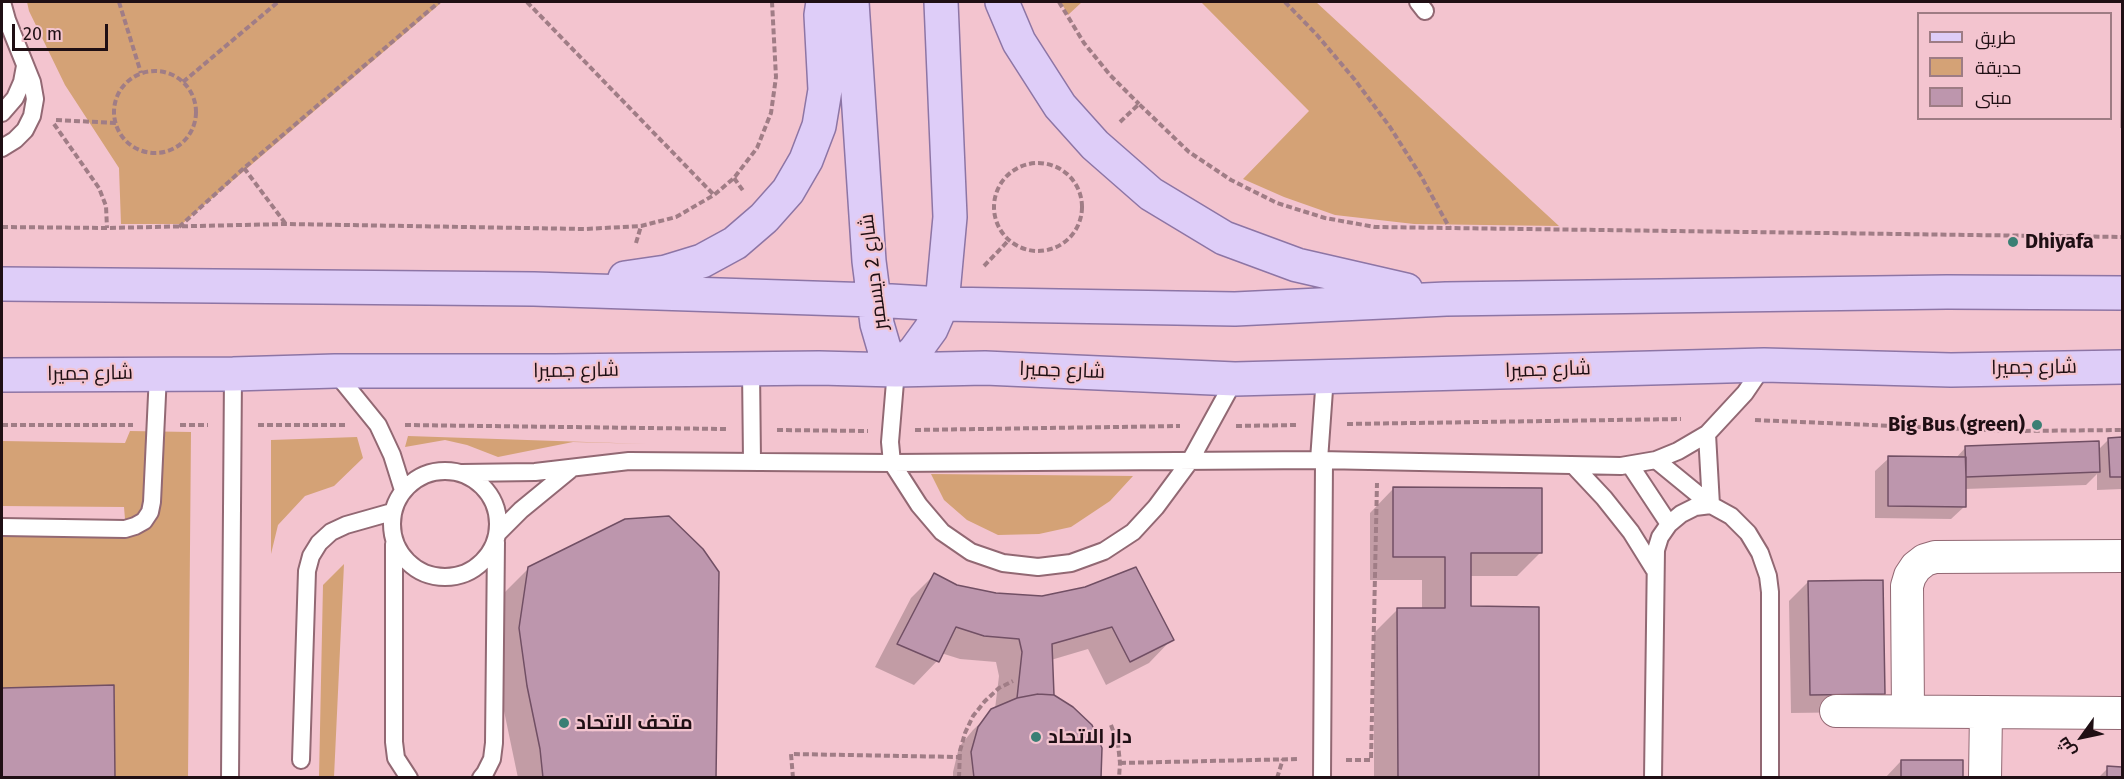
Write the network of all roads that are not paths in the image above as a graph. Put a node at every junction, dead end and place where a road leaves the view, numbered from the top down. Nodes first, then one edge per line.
1 (2, 2) edge
2 (823, 2) edge
3 (852, 2) edge
4 (940, 2) edge
5 (1002, 2) edge
6 (25, 66) junction
7 (2, 114) edge
8 (2, 140) edge
9 (2, 149) edge
10 (2, 284) edge
11 (534, 290) junction
12 (2122, 293) edge
13 (1446, 299) junction
14 (874, 300) junction
15 (942, 304) junction
16 (1764, 365) junction
17 (2122, 367) edge
18 (751, 369) junction
19 (896, 370) junction
20 (335, 371) junction
21 (158, 374) junction
22 (232, 374) junction
23 (2, 375) edge
24 (1325, 376) junction
25 (1235, 379) junction
26 (1707, 434) junction
27 (1322, 460) junction
28 (1656, 460) junction
29 (752, 461) junction
30 (1190, 461) junction
31 (892, 463) junction
32 (1630, 465) junction
33 (1574, 466) junction
34 (572, 469) junction
35 (462, 473) junction
36 (404, 490) junction
37 (1711, 505) junction
38 (392, 512) junction
39 (1669, 525) junction
40 (2, 527) edge
41 (497, 536) junction
42 (394, 540) junction
43 (2122, 556) edge
44 (1654, 569) junction
45 (1836, 711) dead end
46 (1908, 711) junction
47 (1986, 712) junction
48 (2122, 713) edge
49 (301, 760) dead end
50 (230, 777) edge
51 (409, 777) edge
52 (481, 777) edge
53 (1322, 777) edge
54 (1653, 777) edge
55 (1770, 777) edge
56 (1985, 777) edge

1 - 6 lane
2 - 11 main road
3 - 14 main road, شارع 2 ديسمبر
4 - 15 main road
5 - 13 main road
6 - 7 lane
6 - 9 lane
8 - 9 lane
10 - 11 main road
11 - 14 main road
12 - 13 main road
13 - 15 main road
14 - 15 main road
14 - 19 main road, شارع 2 ديسمبر
15 - 19 main road
16 - 17 main road, شارع جميرا
16 - 24 main road, شارع جميرا
16 - 26 lane
18 - 19 main road, شارع جميرا
18 - 20 main road, شارع جميرا
18 - 29 lane
19 - 25 main road, شارع جميرا
19 - 31 lane
20 - 22 main road, شارع جميرا
20 - 36 lane
21 - 22 main road, شارع جميرا
21 - 23 main road, شارع جميرا
21 - 40 lane
22 - 50 lane
24 - 25 main road, شارع جميرا
24 - 27 lane
25 - 30 lane
26 - 28 lane
26 - 37 lane
27 - 30 lane
27 - 33 lane
27 - 53 lane
28 - 32 lane
28 - 37 lane
29 - 31 lane
29 - 34 lane
30 - 31 lane
30 - 31 lane
32 - 33 lane
32 - 39 lane
33 - 44 lane
34 - 35 lane
34 - 41 lane
35 - 36 lane
35 - 41 lane
36 - 38 lane
37 - 39 lane
37 - 55 lane
38 - 42 lane
38 - 49 lane
39 - 44 lane
41 - 42 lane
41 - 52 lane
42 - 51 lane
43 - 46 street
44 - 54 lane
45 - 46 street
46 - 47 street
47 - 48 street
47 - 56 street

